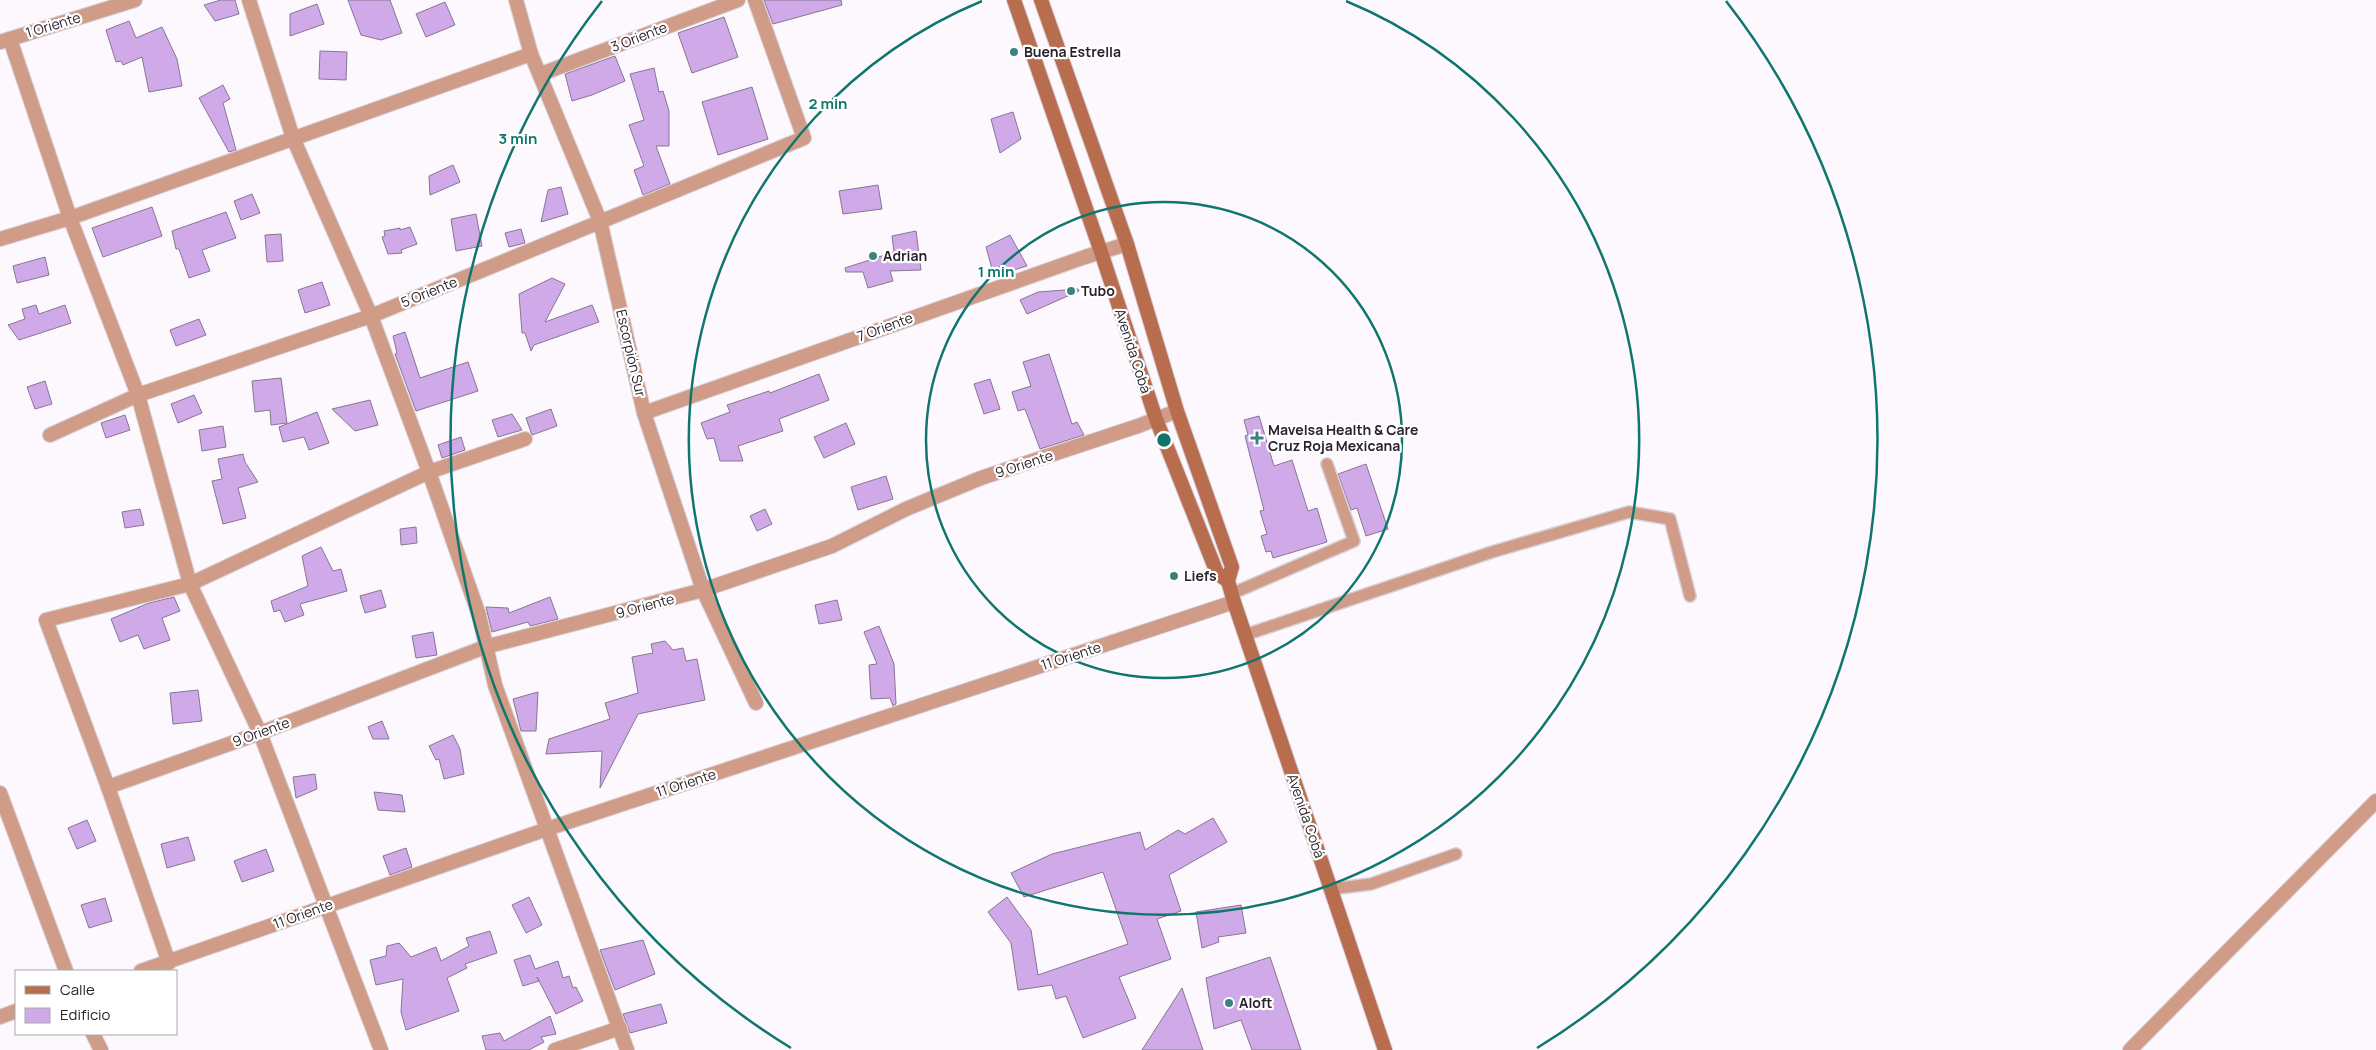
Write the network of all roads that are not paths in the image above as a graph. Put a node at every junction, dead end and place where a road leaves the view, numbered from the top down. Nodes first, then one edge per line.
1 (135, 0) edge
2 (250, 0) edge
3 (516, 0) edge
4 (738, 0) edge
5 (755, 0) edge
6 (1014, 0) edge
7 (1041, 0) edge
8 (5, 41) edge
9 (531, 54) junction
10 (541, 74) junction
11 (293, 138) junction
12 (70, 218) junction
13 (600, 221) junction
14 (0, 239) edge
15 (1127, 244) junction
16 (1101, 252) junction
17 (371, 316) junction
18 (138, 395) junction
19 (1177, 411) junction
20 (644, 413) junction
21 (1156, 419) junction
22 (50, 435) dead end
23 (525, 439) dead end
24 (1326, 464) dead end
25 (429, 472) junction
26 (190, 584) junction
27 (703, 590) junction
28 (1231, 592) junction
29 (1690, 596) dead end
30 (1245, 635) junction
31 (485, 647) junction
32 (756, 703) dead end
33 (260, 733) junction
34 (108, 787) junction
35 (0, 793) edge
36 (2376, 800) edge
37 (547, 829) junction
38 (1456, 854) dead end
39 (1331, 890) junction
40 (326, 905) junction
41 (169, 963) junction
42 (66, 970) edge
43 (144, 970) edge
44 (15, 1011) edge
45 (0, 1017) edge
46 (620, 1028) junction
47 (94, 1035) edge
48 (101, 1050) edge
49 (381, 1050) edge
50 (555, 1050) edge
51 (627, 1050) edge
52 (1385, 1050) edge
53 (2130, 1050) edge

1 - 8 street, 1 Oriente
2 - 11 street
3 - 9 street, Escorpión Sur
4 - 10 street, 3 Oriente
5 - 13 street, 5 Oriente
6 - 16 main road, Avenida Cobá
7 - 15 main road, Avenida Cobá
8 - 12 street
9 - 10 street, Escorpión Sur
9 - 11 street
10 - 13 street, Escorpión Sur
11 - 12 street
11 - 17 street
12 - 14 street
12 - 18 street
13 - 17 street, 5 Oriente
13 - 20 street, Escorpión Sur
15 - 16 street, 7 Oriente
15 - 19 main road, Avenida Cobá
16 - 20 street, 7 Oriente
16 - 21 main road, Avenida Cobá
17 - 18 street, 5 Oriente
17 - 25 street
18 - 22 street, 5 Oriente
18 - 26 street
19 - 21 street, 9 Oriente
19 - 28 main road, Avenida Cobá
20 - 27 street, Escorpión Sur
21 - 27 street, 9 Oriente
21 - 28 main road, Avenida Cobá
23 - 25 street
24 - 28 lane
25 - 26 street
25 - 31 street
26 - 33 street
26 - 34 street
27 - 31 street, 9 Oriente
27 - 32 street, Escorpión Sur
28 - 30 main road, Avenida Cobá
28 - 37 street, 11 Oriente
29 - 30 lane
30 - 39 main road, Avenida Cobá
31 - 33 street, 9 Oriente
31 - 37 street
33 - 34 street, 9 Oriente
33 - 40 street
34 - 41 street
35 - 42 street
36 - 53 street
37 - 40 street, 11 Oriente
37 - 46 street
38 - 39 lane
39 - 52 main road, Avenida Cobá
40 - 41 street, 11 Oriente
40 - 49 street
41 - 43 street, 11 Oriente
44 - 45 street
46 - 50 street
46 - 51 street
47 - 48 street

